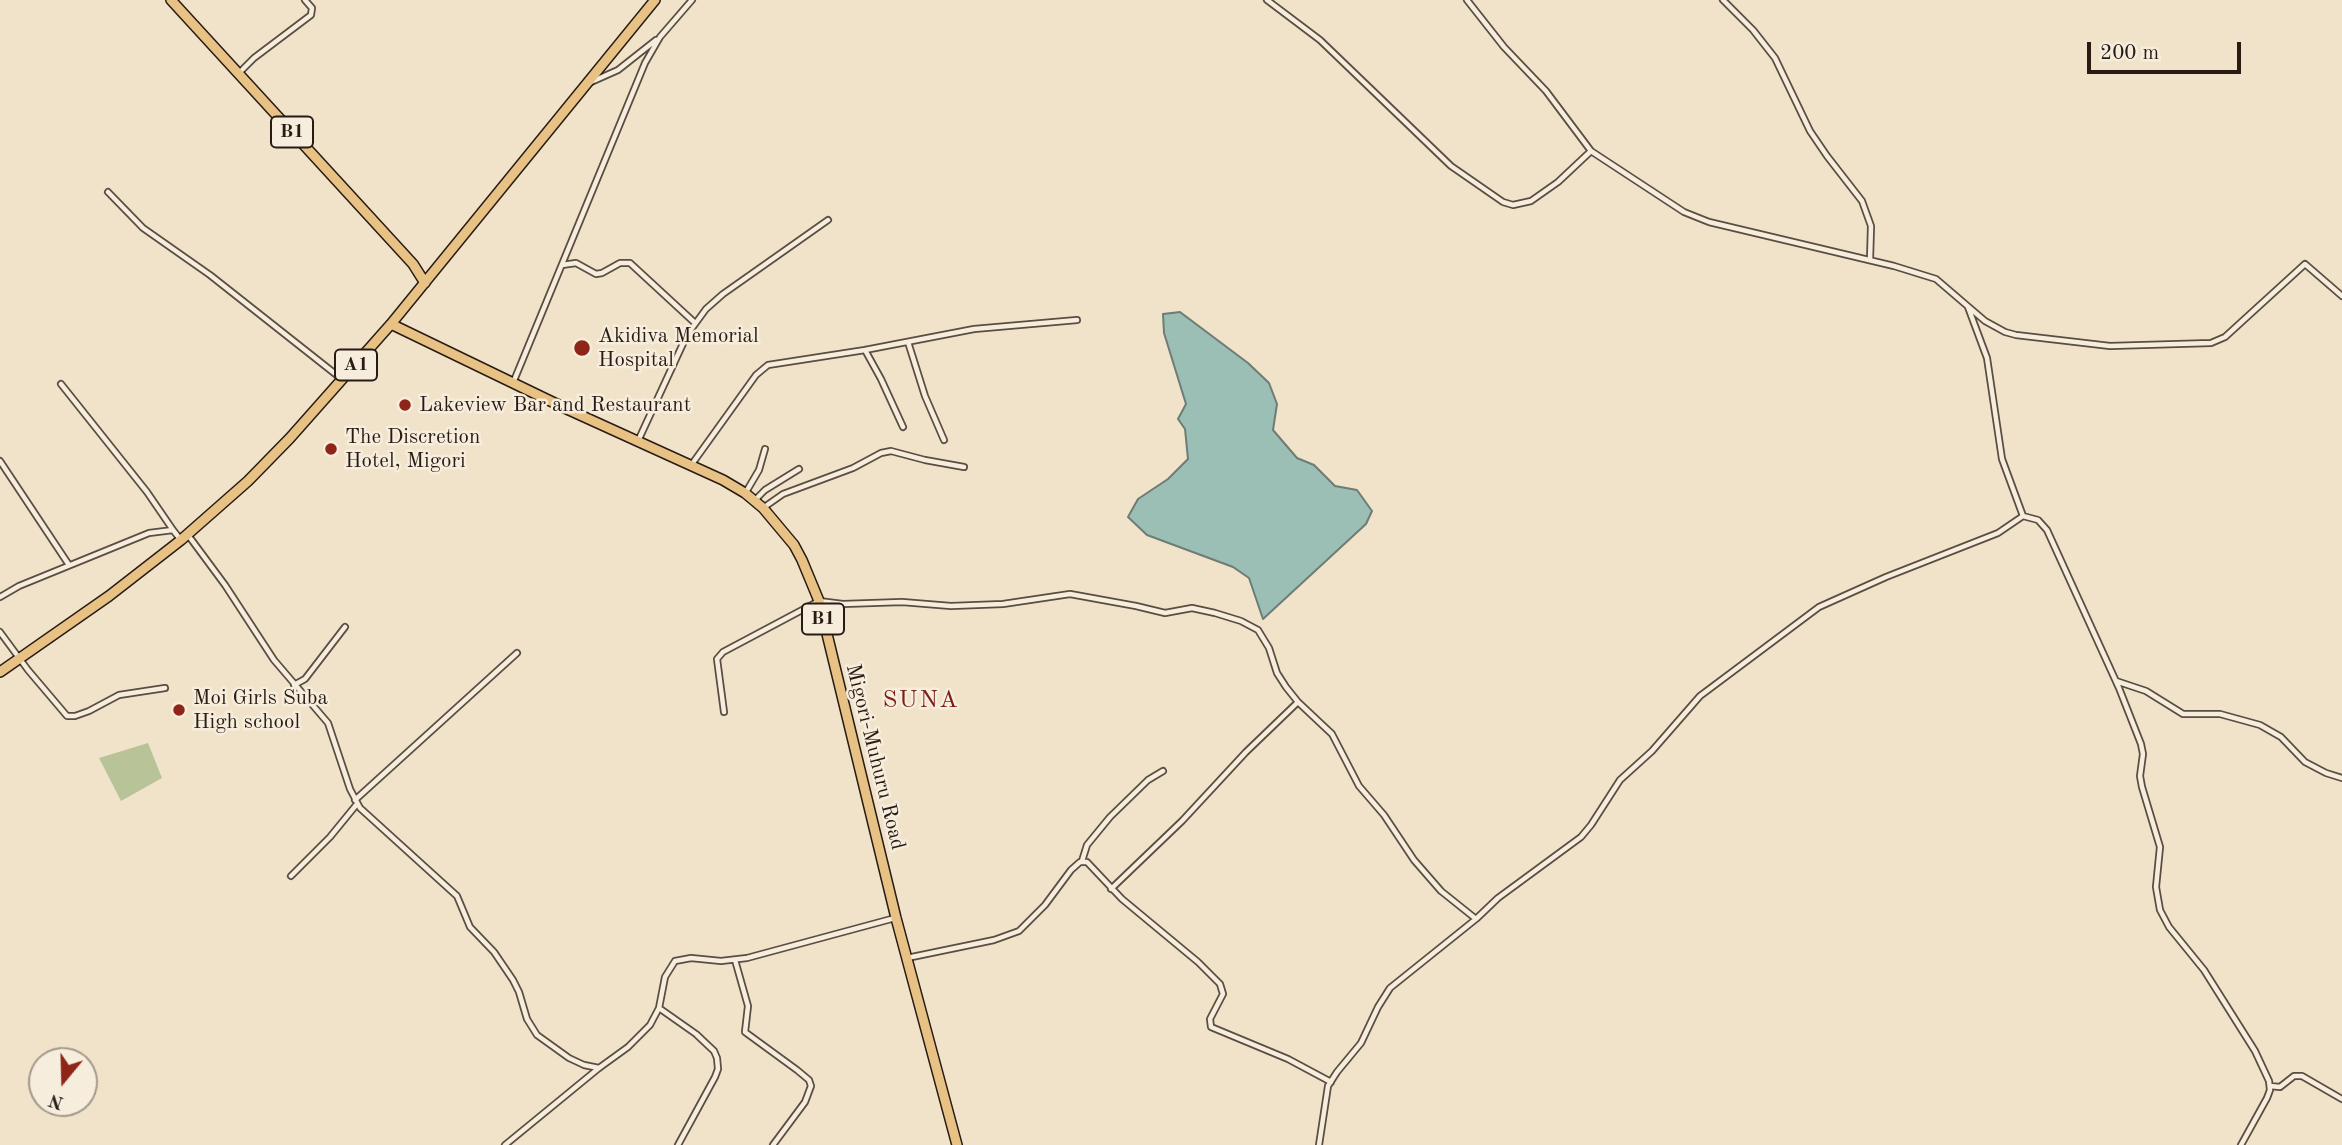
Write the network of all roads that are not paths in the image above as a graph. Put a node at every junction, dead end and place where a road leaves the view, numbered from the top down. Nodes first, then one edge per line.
1 (171, 0) edge
2 (304, 0) edge
3 (655, 0) edge
4 (692, 0) edge
5 (1267, 0) edge
6 (1467, 0) edge
7 (1723, 0) edge
8 (660, 37) junction
9 (238, 73) junction
10 (589, 83) junction
11 (1591, 151) junction
12 (108, 192) dead end
13 (828, 220) dead end
14 (567, 252) junction
15 (1871, 260) junction
16 (576, 263) junction
17 (414, 264) junction
18 (562, 265) junction
19 (432, 274) junction
20 (425, 283) junction
21 (2342, 296) edge
22 (1968, 306) junction
23 (1077, 320) dead end
24 (695, 323) junction
25 (391, 324) junction
26 (908, 342) junction
27 (864, 350) junction
28 (343, 381) junction
29 (513, 383) junction
30 (61, 384) dead end
31 (902, 427) dead end
32 (944, 440) dead end
33 (638, 441) junction
34 (765, 449) dead end
35 (0, 461) edge
36 (692, 465) junction
37 (964, 467) dead end
38 (799, 469) dead end
39 (746, 493) junction
40 (755, 501) junction
41 (763, 508) junction
42 (2022, 516) junction
43 (173, 530) junction
44 (185, 537) junction
45 (69, 565) junction
46 (0, 597) edge
47 (819, 601) junction
48 (345, 627) dead end
49 (0, 632) edge
50 (517, 653) dead end
51 (19, 659) junction
52 (0, 672) edge
53 (2115, 681) junction
54 (294, 685) junction
55 (165, 688) dead end
56 (1298, 702) junction
57 (724, 712) dead end
58 (1163, 771) dead end
59 (2342, 778) edge
60 (356, 802) junction
61 (1082, 861) junction
62 (291, 876) dead end
63 (1111, 888) junction
64 (896, 918) junction
65 (1476, 919) junction
66 (907, 958) junction
67 (735, 960) junction
68 (659, 1008) junction
69 (599, 1068) junction
70 (1331, 1082) junction
71 (2270, 1086) junction
72 (2342, 1099) edge
73 (505, 1145) edge
74 (678, 1145) edge
75 (773, 1145) edge
76 (957, 1145) edge
77 (1319, 1145) edge
78 (2241, 1145) edge

1 - 9 highway, B1
2 - 9 street
3 - 10 highway, A1
4 - 8 street
5 - 11 street
6 - 11 street
7 - 15 street
8 - 10 street
8 - 14 street
9 - 17 highway, B1
10 - 19 highway, A1
11 - 15 street
12 - 28 street
13 - 24 street
14 - 16 street
14 - 18 street
15 - 22 street
16 - 18 street
16 - 24 street
17 - 19 highway, B1
17 - 20 highway, B1
18 - 29 street
19 - 20 highway, A1
20 - 25 highway, A1
21 - 22 street
22 - 42 street
23 - 26 street
24 - 33 street
25 - 28 highway, A1
25 - 29 highway, Migori-Muhuru Road / B1
26 - 27 street
26 - 32 street
27 - 31 street
27 - 36 street
28 - 44 highway, A1
29 - 33 highway, Migori-Muhuru Road / B1
30 - 43 street
33 - 36 highway, Migori-Muhuru Road / B1
34 - 39 street
35 - 45 street
36 - 39 highway, Migori-Muhuru Road / B1
37 - 41 street
38 - 40 street
39 - 40 highway, Migori-Muhuru Road / B1
40 - 41 highway, Migori-Muhuru Road / B1
41 - 47 highway, Migori-Muhuru Road / B1
42 - 53 street
42 - 65 street
43 - 44 street
43 - 45 street
44 - 51 highway, A1
44 - 54 street
45 - 46 street
47 - 56 street
47 - 57 street
47 - 64 highway, Migori-Muhuru Road / B1
48 - 54 street
49 - 51 street
50 - 60 street
51 - 52 highway, A1
51 - 55 street
53 - 59 street
53 - 71 street
54 - 60 street
56 - 63 street
56 - 65 street
58 - 61 street
60 - 62 street
60 - 69 street
61 - 63 street
61 - 66 street
63 - 70 street
64 - 66 highway, Migori-Muhuru Road / B1
64 - 67 street
65 - 70 street
66 - 76 highway, Migori-Muhuru Road / B1
67 - 68 street
67 - 75 street
68 - 69 street
68 - 74 street
69 - 73 street
70 - 77 street
71 - 72 street
71 - 78 street

